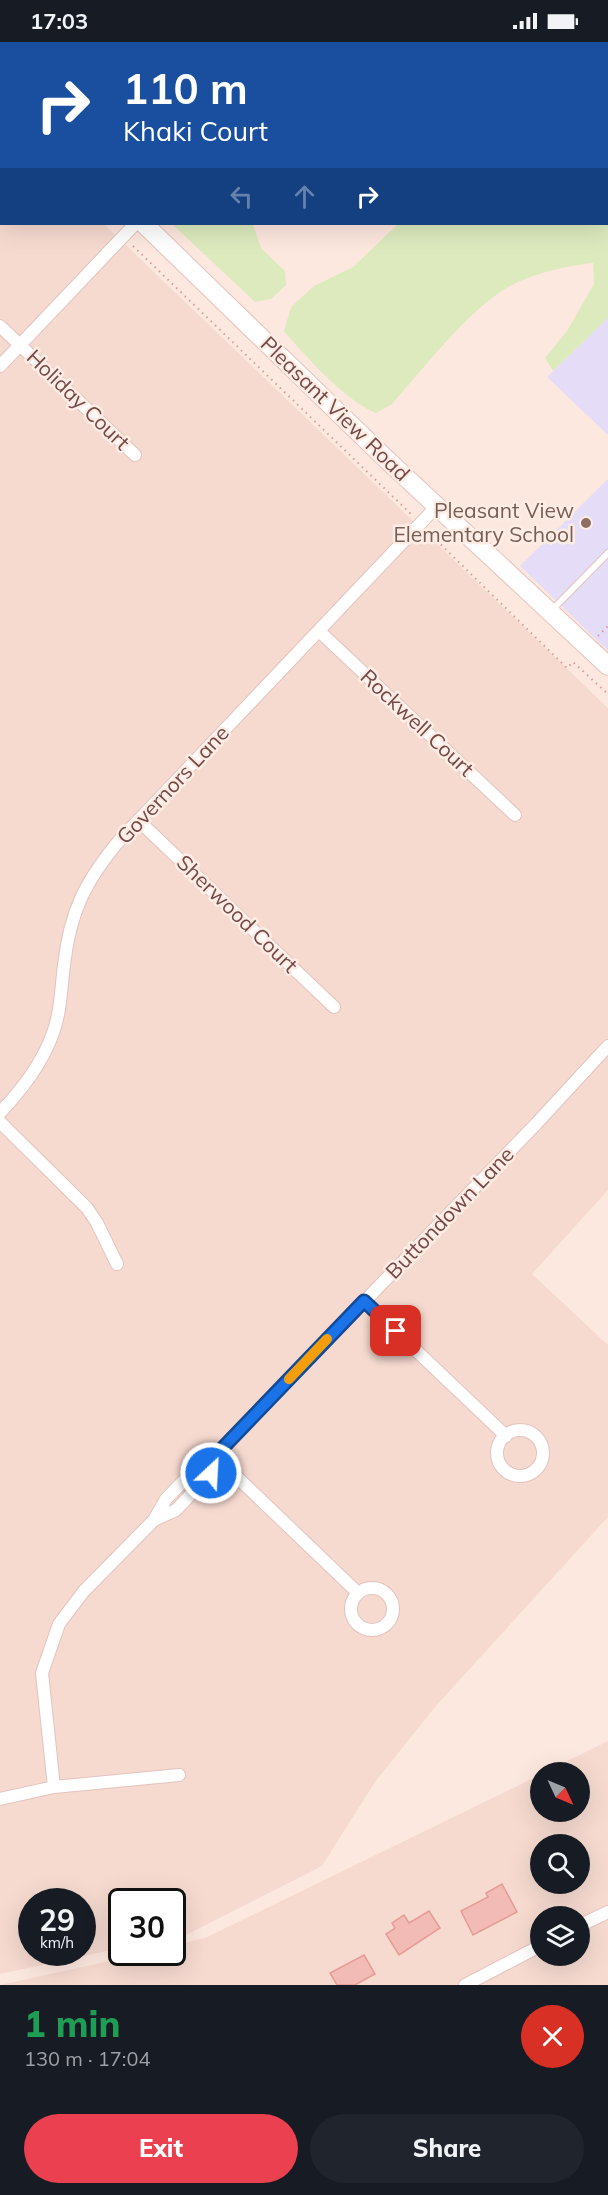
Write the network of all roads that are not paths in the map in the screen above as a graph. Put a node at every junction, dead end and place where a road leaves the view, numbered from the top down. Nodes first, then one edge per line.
1 (134, 225) edge
2 (145, 225) edge
3 (0, 326) edge
4 (20, 345) junction
5 (0, 366) edge
6 (135, 455) dead end
7 (436, 507) junction
8 (608, 553) edge
9 (549, 612) junction
10 (319, 631) junction
11 (608, 666) edge
12 (515, 815) dead end
13 (139, 820) junction
14 (334, 1007) dead end
15 (608, 1046) edge
16 (0, 1113) edge
17 (0, 1122) edge
18 (117, 1264) dead end
19 (364, 1301) junction
20 (506, 1436) dead end
21 (215, 1456) junction
22 (358, 1593) dead end
23 (179, 1775) dead end
24 (54, 1787) junction
25 (0, 1799) edge
26 (608, 1912) edge
27 (590, 1921) edge
28 (530, 1951) edge
29 (465, 1985) edge

1 - 4 street
2 - 7 main road, Pleasant View Road
3 - 4 street, Holiday Court
4 - 5 street
4 - 6 street, Holiday Court
7 - 9 main road, Pleasant View Road
7 - 10 street, Governors Lane
8 - 9 lane
9 - 11 main road, Pleasant View Road
10 - 12 street, Rockwell Court
10 - 13 street, Governors Lane
13 - 14 street, Sherwood Court
13 - 16 street, Governors Lane
15 - 19 street, Buttondown Lane
17 - 18 street
19 - 20 street
19 - 21 street, Buttondown Lane
21 - 22 street
21 - 24 street, Buttondown Lane
23 - 24 street
24 - 25 street
26 - 27 street
28 - 29 street

